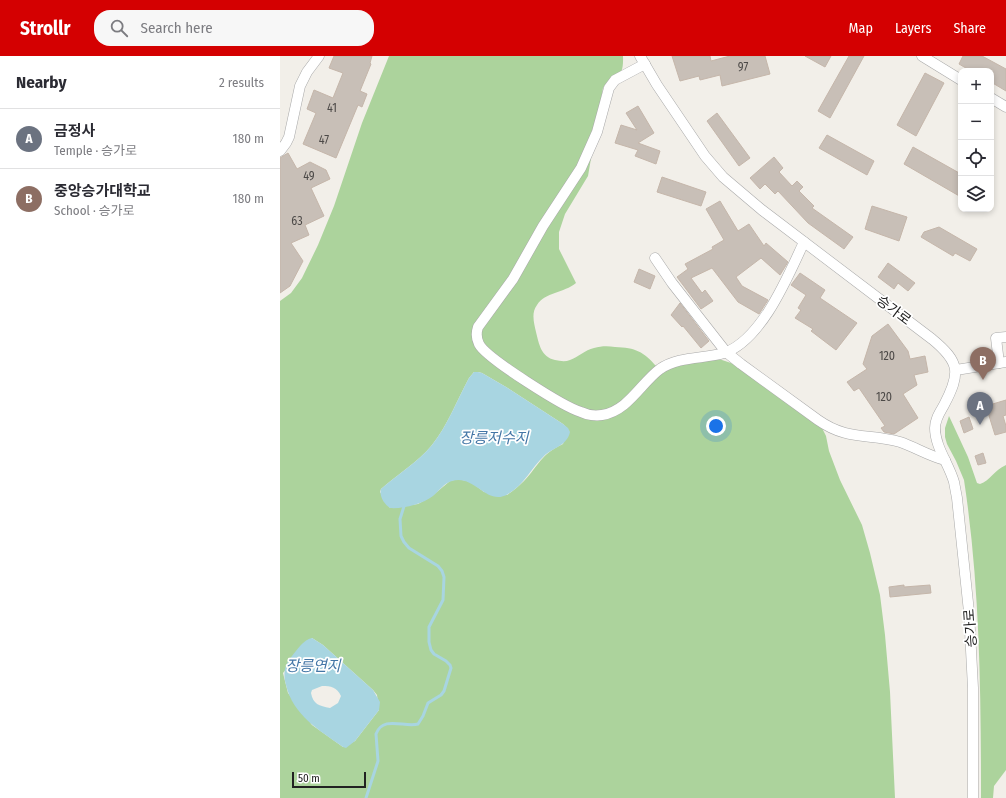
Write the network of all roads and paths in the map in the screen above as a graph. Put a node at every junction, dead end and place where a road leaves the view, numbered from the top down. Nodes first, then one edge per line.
1 (319, 56) edge
2 (922, 56) edge
3 (642, 60) edge
4 (958, 78) edge
5 (994, 100) edge
6 (1006, 107) edge
7 (280, 151) edge
8 (804, 242) junction
9 (655, 258) dead end
10 (1006, 336) edge
11 (726, 352) junction
12 (1003, 363) edge
13 (956, 370) junction
14 (945, 460) junction
15 (973, 798) edge

1 - 7 street
2 - 4 street
3 - 8 street, 승가로
3 - 11 street
5 - 6 street
8 - 11 street
8 - 13 street, 승가로
9 - 11 street
10 - 12 street
11 - 14 street
12 - 13 street
13 - 14 street, 승가로
14 - 15 street, 승가로

